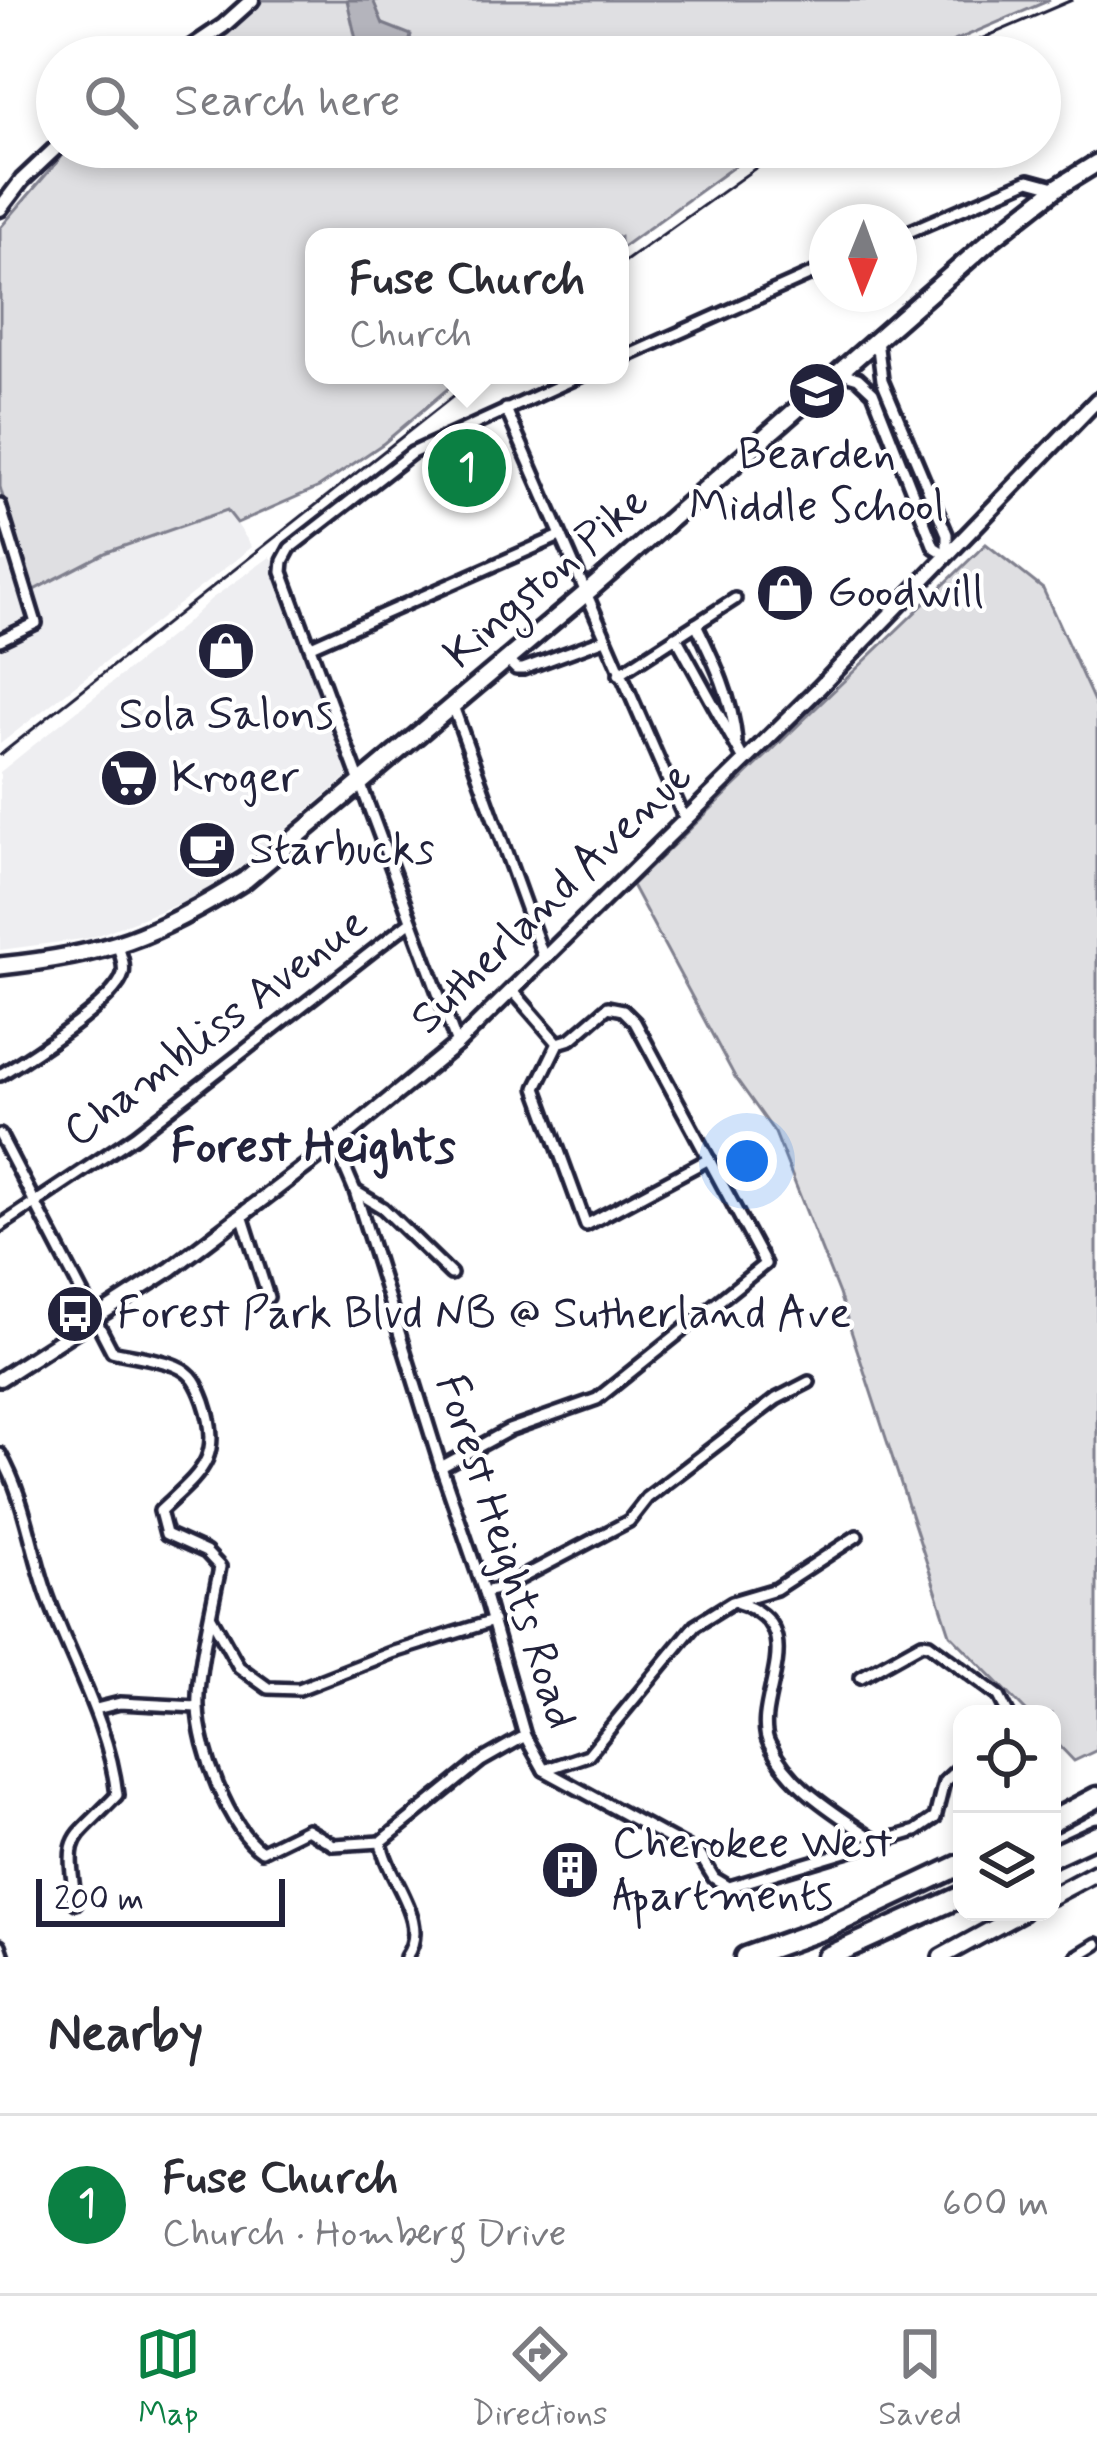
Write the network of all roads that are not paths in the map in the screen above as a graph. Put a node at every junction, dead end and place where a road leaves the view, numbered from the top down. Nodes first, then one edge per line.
1 (252, 0) edge
2 (209, 36) edge
3 (1097, 163) edge
4 (36, 167) edge
5 (1058, 187) junction
6 (0, 209) edge
7 (917, 228) edge
8 (809, 275) edge
9 (877, 339) junction
10 (629, 355) edge
11 (838, 372) junction
12 (563, 384) edge
13 (1097, 400) edge
14 (506, 409) junction
15 (0, 505) edge
16 (560, 536) junction
17 (947, 555) junction
18 (586, 594) junction
19 (735, 599) dead end
20 (696, 624) junction
21 (676, 637) junction
22 (605, 639) junction
23 (0, 640) edge
24 (311, 646) junction
25 (507, 660) junction
26 (619, 674) junction
27 (453, 706) junction
28 (737, 747) junction
29 (745, 762) junction
30 (361, 785) junction
31 (685, 820) junction
32 (411, 921) junction
33 (118, 947) junction
34 (544, 958) junction
35 (0, 965) edge
36 (512, 990) junction
37 (558, 1043) junction
38 (457, 1044) junction
39 (0, 1075) edge
40 (0, 1135) edge
41 (335, 1144) junction
42 (709, 1160) junction
43 (355, 1191) junction
44 (33, 1203) junction
45 (242, 1215) junction
46 (0, 1226) edge
47 (451, 1274) dead end
48 (268, 1297) dead end
49 (94, 1317) junction
50 (0, 1379) edge
51 (808, 1382) dead end
52 (0, 1454) edge
53 (441, 1467) junction
54 (856, 1536) dead end
55 (484, 1592) junction
56 (732, 1602) junction
57 (211, 1617) junction
58 (493, 1621) junction
59 (861, 1677) dead end
60 (1004, 1705) edge
61 (197, 1707) junction
62 (96, 1709) junction
63 (525, 1736) junction
64 (544, 1770) junction
65 (953, 1774) edge
66 (1097, 1797) edge
67 (1061, 1816) edge
68 (1097, 1834) edge
69 (381, 1842) junction
70 (877, 1844) junction
71 (1061, 1852) edge
72 (953, 1868) edge
73 (1097, 1872) edge
74 (1061, 1891) edge
75 (953, 1900) edge
76 (76, 1904) dead end
77 (1006, 1921) edge
78 (1097, 1944) edge
79 (0, 1945) edge
80 (4, 1957) edge
81 (406, 1957) edge
82 (745, 1957) edge
83 (827, 1957) edge
84 (940, 1957) edge
85 (1076, 1957) edge

1 - 2 street
3 - 5 main road, Kingston Pike
4 - 6 street
5 - 7 street
5 - 9 main road, Kingston Pike
8 - 10 street
9 - 11 main road, Kingston Pike
9 - 17 street
11 - 17 street
11 - 18 main road, Kingston Pike
12 - 14 street
13 - 17 street, Sutherland Avenue
14 - 16 street
14 - 24 street
15 - 23 street
16 - 18 street
16 - 24 street
17 - 29 street, Sutherland Avenue
18 - 22 street
18 - 25 main road, Kingston Pike
19 - 20 street
20 - 21 street
20 - 28 street
21 - 26 street
21 - 28 street
22 - 25 street
22 - 26 street
24 - 30 street
25 - 27 main road, Kingston Pike
26 - 31 street
27 - 30 main road, Kingston Pike
27 - 34 street
28 - 29 street
29 - 31 street, Sutherland Avenue
30 - 32 street
30 - 33 main road, Kingston Pike
31 - 34 street, Sutherland Avenue
32 - 38 street
32 - 44 street, Chambliss Avenue
33 - 35 main road, Kingston Pike
33 - 39 street
34 - 36 street, Sutherland Avenue
36 - 37 street
36 - 38 street, Sutherland Avenue
37 - 42 street
37 - 42 street
38 - 41 street, Sutherland Avenue
40 - 44 street
41 - 43 street, Forest Heights Road
41 - 45 street, Sutherland Avenue
42 - 53 street
43 - 47 street
43 - 53 street, Forest Heights Road
44 - 46 street, Chambliss Avenue
44 - 49 street
45 - 48 street
45 - 49 street, Sutherland Avenue
49 - 50 street, Sutherland Avenue
49 - 57 street
51 - 55 street
52 - 62 street
53 - 55 street, Forest Heights Road
54 - 56 street
55 - 58 street, Forest Heights Road
56 - 64 street
56 - 70 street
57 - 58 street
57 - 61 street
58 - 63 street, Forest Heights Road
59 - 60 street
61 - 62 street
61 - 69 street
62 - 76 street
63 - 64 street, Forest Heights Road
63 - 69 street
64 - 70 street, Forest Heights Road
65 - 70 street
66 - 67 highway
68 - 71 highway
69 - 81 street
72 - 82 highway
73 - 74 main road
75 - 83 highway
77 - 84 main road
78 - 85 street
79 - 80 street

